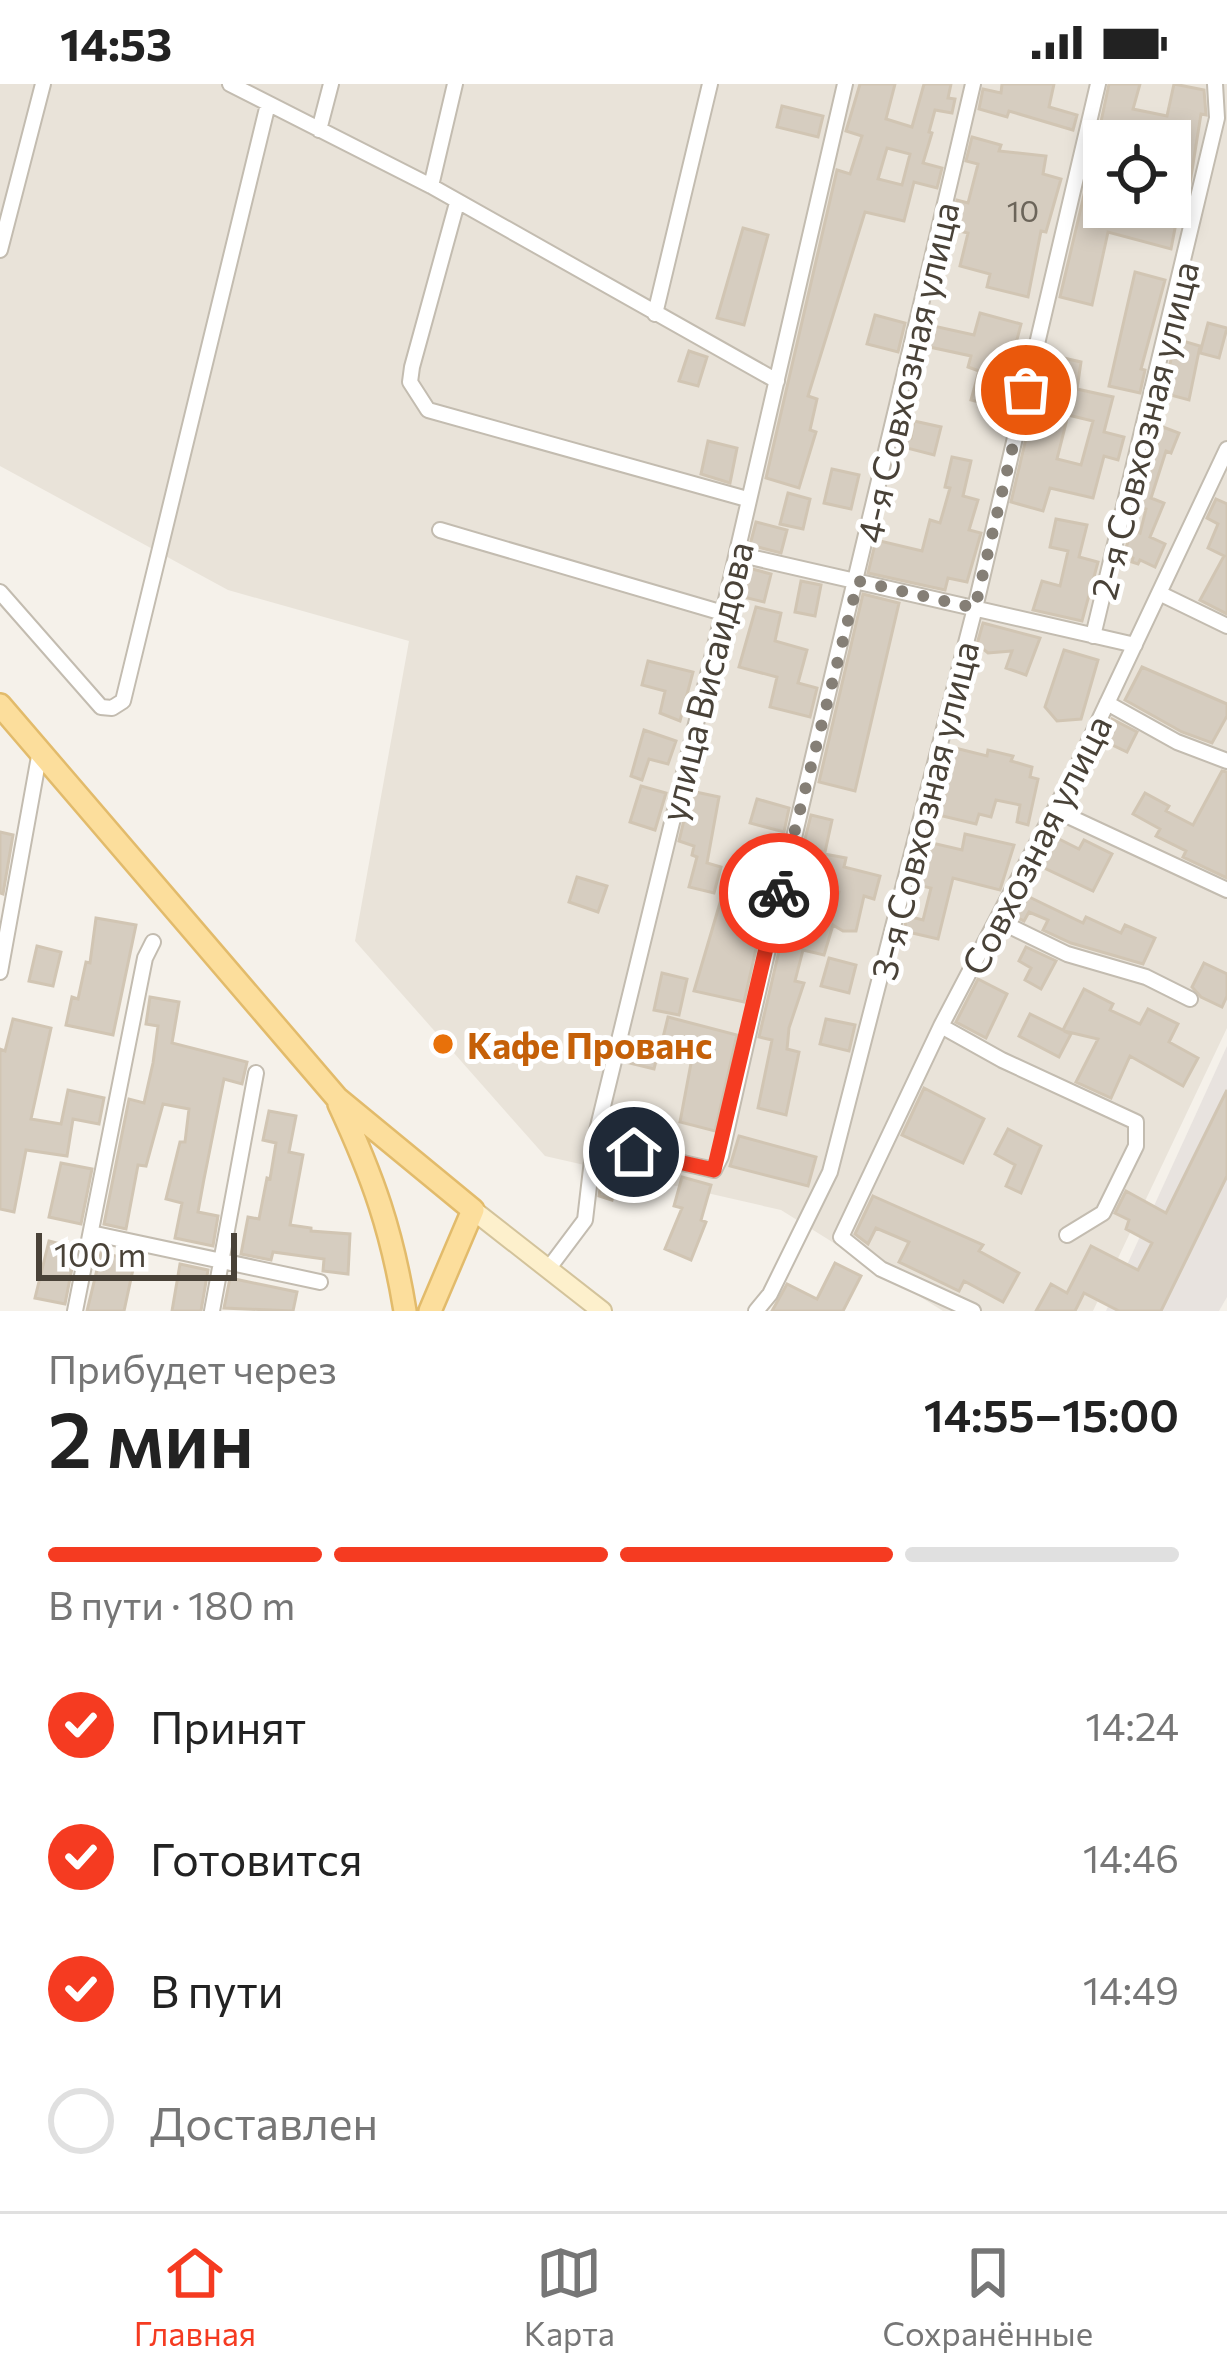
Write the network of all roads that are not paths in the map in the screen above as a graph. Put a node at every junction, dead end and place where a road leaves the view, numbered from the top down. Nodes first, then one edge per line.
1 (43, 84) edge
2 (230, 84) edge
3 (331, 84) edge
4 (455, 84) edge
5 (710, 84) edge
6 (845, 84) edge
7 (973, 84) edge
8 (1098, 84) edge
9 (1216, 84) edge
10 (1227, 87) edge
11 (268, 104) junction
12 (319, 130) junction
13 (431, 186) junction
14 (457, 202) junction
15 (0, 250) edge
16 (655, 314) junction
17 (777, 381) junction
18 (1227, 449) edge
19 (1220, 481) edge
20 (747, 499) junction
21 (440, 530) dead end
22 (736, 554) junction
23 (858, 581) junction
24 (0, 592) edge
25 (1159, 593) junction
26 (975, 608) junction
27 (723, 613) junction
28 (1227, 626) edge
29 (1093, 636) junction
30 (1135, 645) junction
31 (1107, 703) junction
32 (0, 705) edge
33 (40, 751) junction
34 (1227, 761) edge
35 (1054, 810) junction
36 (1227, 890) edge
37 (997, 920) junction
38 (153, 942) dead end
39 (0, 972) edge
40 (1190, 999) dead end
41 (941, 1026) junction
42 (256, 1073) dead end
43 (337, 1098) junction
44 (594, 1143) junction
45 (473, 1210) junction
46 (91, 1233) junction
47 (1066, 1234) dead end
48 (221, 1261) junction
49 (549, 1268) junction
50 (320, 1282) dead end
51 (75, 1311) edge
52 (212, 1311) edge
53 (405, 1311) edge
54 (430, 1311) edge
55 (602, 1311) edge
56 (756, 1311) edge
57 (973, 1311) edge

1 - 15 street
2 - 11 street
3 - 12 street
4 - 13 street
5 - 16 street
6 - 17 street, улица Висаидова
7 - 23 street, 4-я Совхозная улица
8 - 26 street, 3-я Совхозная улица
9 - 10 street
9 - 29 street, 2-я Совхозная улица
11 - 12 street
11 - 24 street
12 - 13 street
13 - 14 street
14 - 16 street
14 - 20 street
16 - 17 street
17 - 20 street, улица Висаидова
18 - 19 street, Совхозная улица
19 - 25 street, Совхозная улица
20 - 22 street, улица Висаидова
21 - 27 street
22 - 23 street
22 - 27 street, улица Висаидова
23 - 26 street
23 - 44 street, 4-я Совхозная улица
25 - 28 street
25 - 30 street, Совхозная улица
26 - 29 street
26 - 56 street, 3-я Совхозная улица
27 - 44 street, улица Висаидова
29 - 30 street
30 - 31 street, Совхозная улица
31 - 34 street
31 - 35 street, Совхозная улица
32 - 33 main road
33 - 39 street
33 - 43 main road
35 - 36 street
35 - 37 street, Совхозная улица
37 - 40 street
37 - 41 street, Совхозная улица
38 - 46 street
41 - 47 street
41 - 57 street, Совхозная улица
42 - 48 street
43 - 45 main road
43 - 53 main road
44 - 49 street, улица Висаидова
45 - 49 main road
45 - 54 main road
46 - 48 street
46 - 51 street
48 - 50 street
48 - 52 street
49 - 55 main road

